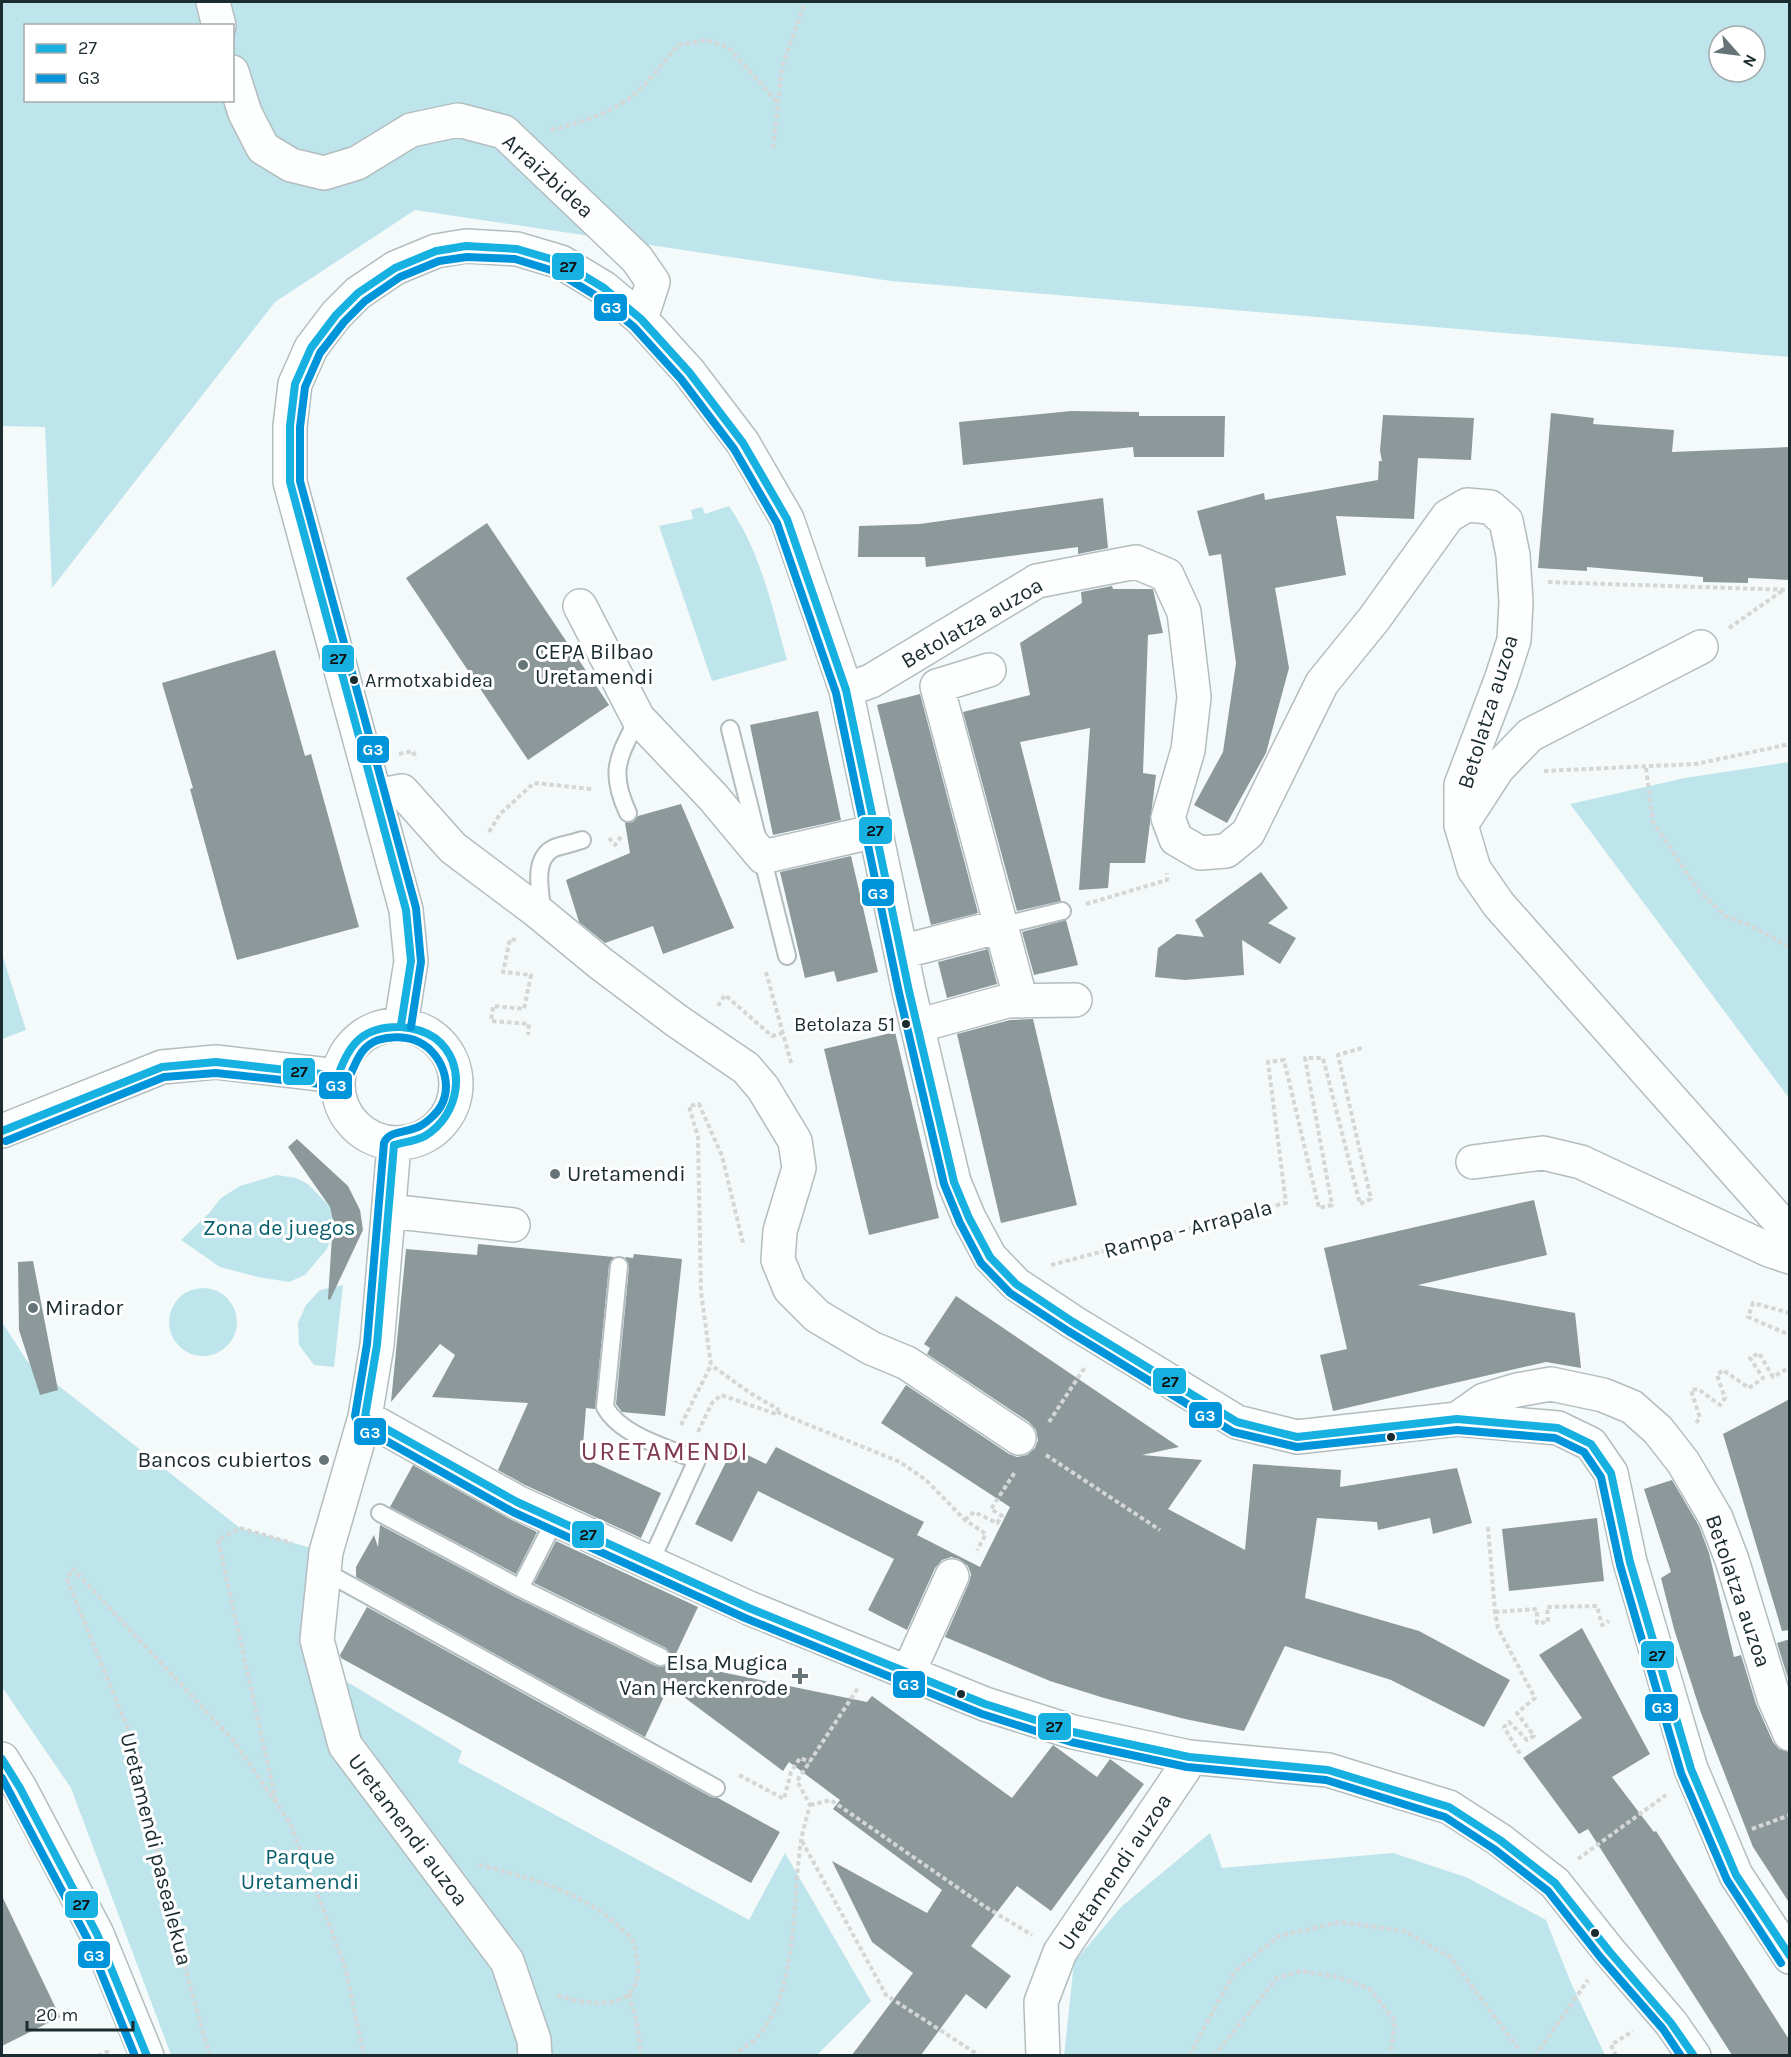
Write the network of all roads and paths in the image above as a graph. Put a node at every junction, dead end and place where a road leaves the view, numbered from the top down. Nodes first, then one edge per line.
1 (213, 2) edge
2 (805, 2) edge
3 (218, 24) edge
4 (234, 78) edge
5 (778, 103) junction
6 (512, 139) junction
7 (773, 148) dead end
8 (641, 319) junction
9 (1514, 581) junction
10 (1784, 590) junction
11 (1790, 590) edge
12 (580, 606) dead end
13 (1701, 647) joint
14 (989, 670) dead end
15 (846, 690) junction
16 (638, 718) junction
17 (730, 729) dead end
18 (1790, 744) edge
19 (367, 762) junction
20 (417, 763) dead end
21 (1646, 768) junction
22 (1492, 776) junction
23 (592, 789) dead end
24 (376, 796) junction
25 (628, 813) dead end
26 (1461, 825) junction
27 (876, 831) junction
28 (481, 836) dead end
29 (582, 840) dead end
30 (763, 858) junction
31 (1167, 880) dead end
32 (1062, 911) joint
33 (543, 915) junction
34 (1001, 926) junction
35 (520, 940) dead end
36 (1790, 947) edge
37 (901, 952) junction
38 (787, 956) dead end
39 (1075, 1000) dead end
40 (1021, 1001) junction
41 (401, 1025) junction
42 (917, 1026) junction
43 (528, 1035) dead end
44 (1365, 1047) dead end
45 (338, 1076) junction
46 (2, 1131) edge
47 (394, 1145) junction
48 (1473, 1162) dead end
49 (389, 1211) junction
50 (513, 1225) dead end
51 (1790, 1233) edge
52 (744, 1252) dead end
53 (1790, 1257) edge
54 (619, 1266) dead end
55 (1048, 1266) dead end
56 (1790, 1313) edge
57 (1790, 1335) edge
58 (1076, 1359) dead end
59 (711, 1365) junction
60 (1790, 1367) edge
61 (777, 1412) junction
62 (365, 1417) junction
63 (1457, 1419) junction
64 (1688, 1419) dead end
65 (680, 1427) dead end
66 (1025, 1442) junction
67 (687, 1456) junction
68 (380, 1513) dead end
69 (555, 1520) junction
70 (1488, 1527) dead end
71 (1160, 1530) dead end
72 (325, 1562) junction
73 (650, 1563) junction
74 (952, 1575) dead end
75 (520, 1588) junction
76 (1495, 1612) junction
77 (1607, 1612) dead end
78 (662, 1657) dead end
79 (876, 1660) junction
80 (908, 1673) junction
81 (1790, 1734) edge
82 (1520, 1754) dead end
83 (1189, 1756) junction
84 (2, 1759) edge
85 (810, 1762) junction
86 (731, 1771) dead end
87 (1697, 1781) junction
88 (716, 1788) dead end
89 (277, 1804) junction
90 (810, 1805) junction
91 (801, 1840) junction
92 (476, 1864) dead end
93 (1550, 1879) junction
94 (1609, 1951) junction
95 (1060, 1952) junction
96 (1790, 1957) edge
97 (516, 1987) junction
98 (629, 1994) junction
99 (1518, 2048) dead end
100 (147, 2055) edge
101 (210, 2055) edge
102 (364, 2055) edge
103 (535, 2055) edge
104 (640, 2055) edge
105 (733, 2055) edge
106 (980, 2055) edge
107 (1043, 2055) edge
108 (1189, 2055) edge
109 (1214, 2055) edge
110 (1390, 2055) edge
111 (1535, 2055) edge
112 (1694, 2055) edge

1 - 3 street
2 - 5 path
4 - 6 street, Arraizbidea
5 - 6 path
5 - 7 path
6 - 8 street, Arraizbidea
8 - 15 street
8 - 19 street
9 - 10 path
9 - 15 street, Betolatza auzoa
9 - 26 street, Betolatza auzoa
10 - 11 path
10 - 13 path
12 - 16 street
13 - 22 street, Betolatza auzoa
14 - 34 street, Betolatza auzoa
15 - 27 street, Betolatza auzoa
16 - 25 lane
16 - 30 street
17 - 30 lane
18 - 21 path, Betolatza auzoa
19 - 20 path
19 - 24 street
21 - 22 path, Betolatza auzoa
21 - 36 path
22 - 26 street, Betolatza auzoa
23 - 28 path
24 - 33 street
24 - 41 street
26 - 51 street, Betolatza auzoa
27 - 30 street
27 - 37 street, Betolatza auzoa
29 - 33 lane
30 - 38 lane
31 - 32 path
32 - 34 lane
33 - 66 street
34 - 37 street
34 - 40 street, Betolatza auzoa
35 - 43 path
37 - 42 street, Betolatza auzoa
39 - 40 street
40 - 42 street
41 - 45 street
41 - 47 street
42 - 63 street, Betolatza auzoa
44 - 55 path, Rampa - Arrapala
45 - 46 street
45 - 47 street
47 - 49 street, Uretamendi auzoa
48 - 53 street
49 - 50 street
49 - 62 street, Uretamendi auzoa
52 - 59 path
54 - 67 lane
56 - 57 path
58 - 66 path
59 - 61 path
59 - 65 path
60 - 64 path
61 - 66 path
61 - 67 path
62 - 69 street
62 - 72 street, Uretamendi auzoa
63 - 81 street, Betolatza auzoa
63 - 87 street, Betolatza auzoa
66 - 71 path
67 - 73 lane
68 - 75 lane
69 - 73 street
69 - 75 lane
70 - 76 path
72 - 88 lane
72 - 89 path, Uretamendi pasealekua
72 - 97 street, Uretamendi auzoa
73 - 79 street
74 - 80 street
75 - 78 lane
76 - 77 path
76 - 82 path
79 - 80 street
79 - 85 path
80 - 83 street
83 - 93 street
83 - 95 street, Uretamendi auzoa
84 - 100 street
85 - 86 path
85 - 90 path
87 - 93 path
87 - 96 street, Betolatza auzoa
89 - 101 path, Uretamendi pasealekua
89 - 102 path, Uretamendi pasealekua
90 - 91 path
90 - 95 path
91 - 105 path
91 - 106 path
92 - 98 path
93 - 94 street
94 - 111 path
94 - 112 street
95 - 107 street, Uretamendi auzoa
97 - 98 path
97 - 103 street, Uretamendi auzoa
98 - 104 path
99 - 108 path
109 - 110 path

